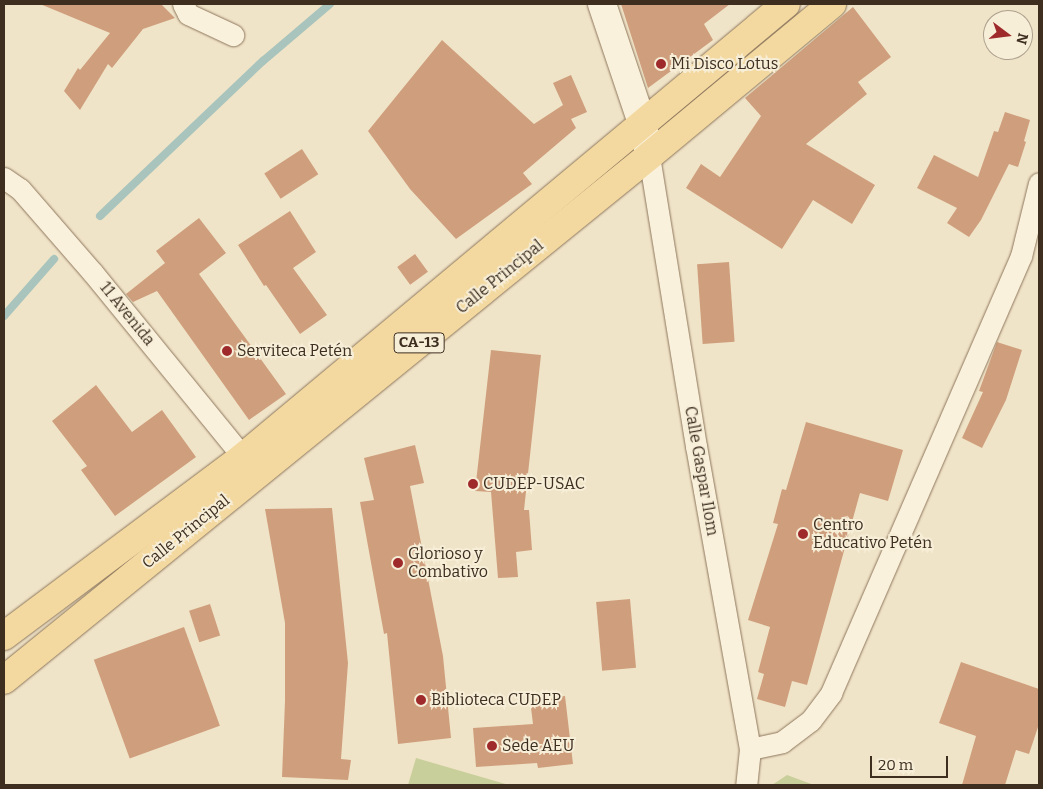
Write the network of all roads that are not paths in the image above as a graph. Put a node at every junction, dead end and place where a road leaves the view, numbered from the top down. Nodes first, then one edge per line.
1 (183, 4) edge
2 (602, 4) edge
3 (786, 4) edge
4 (832, 4) edge
5 (233, 35) dead end
6 (642, 123) junction
7 (649, 156) junction
8 (4, 178) edge
9 (1039, 183) edge
10 (243, 457) junction
11 (4, 636) edge
12 (4, 680) edge
13 (750, 749) junction
14 (746, 785) edge

1 - 5 street
2 - 6 street
3 - 6 main road, Calle Principal / CA-13
4 - 7 main road, Calle Principal / CA-13
6 - 7 street
6 - 10 main road, Calle Principal / CA-13
7 - 12 main road, Calle Principal / CA-13
7 - 13 street, Calle Gaspar Ilom
8 - 10 street, 11 Avenida
9 - 13 street
10 - 11 main road, Calle Principal / CA-13
13 - 14 street, Calle Gaspar Ilom

